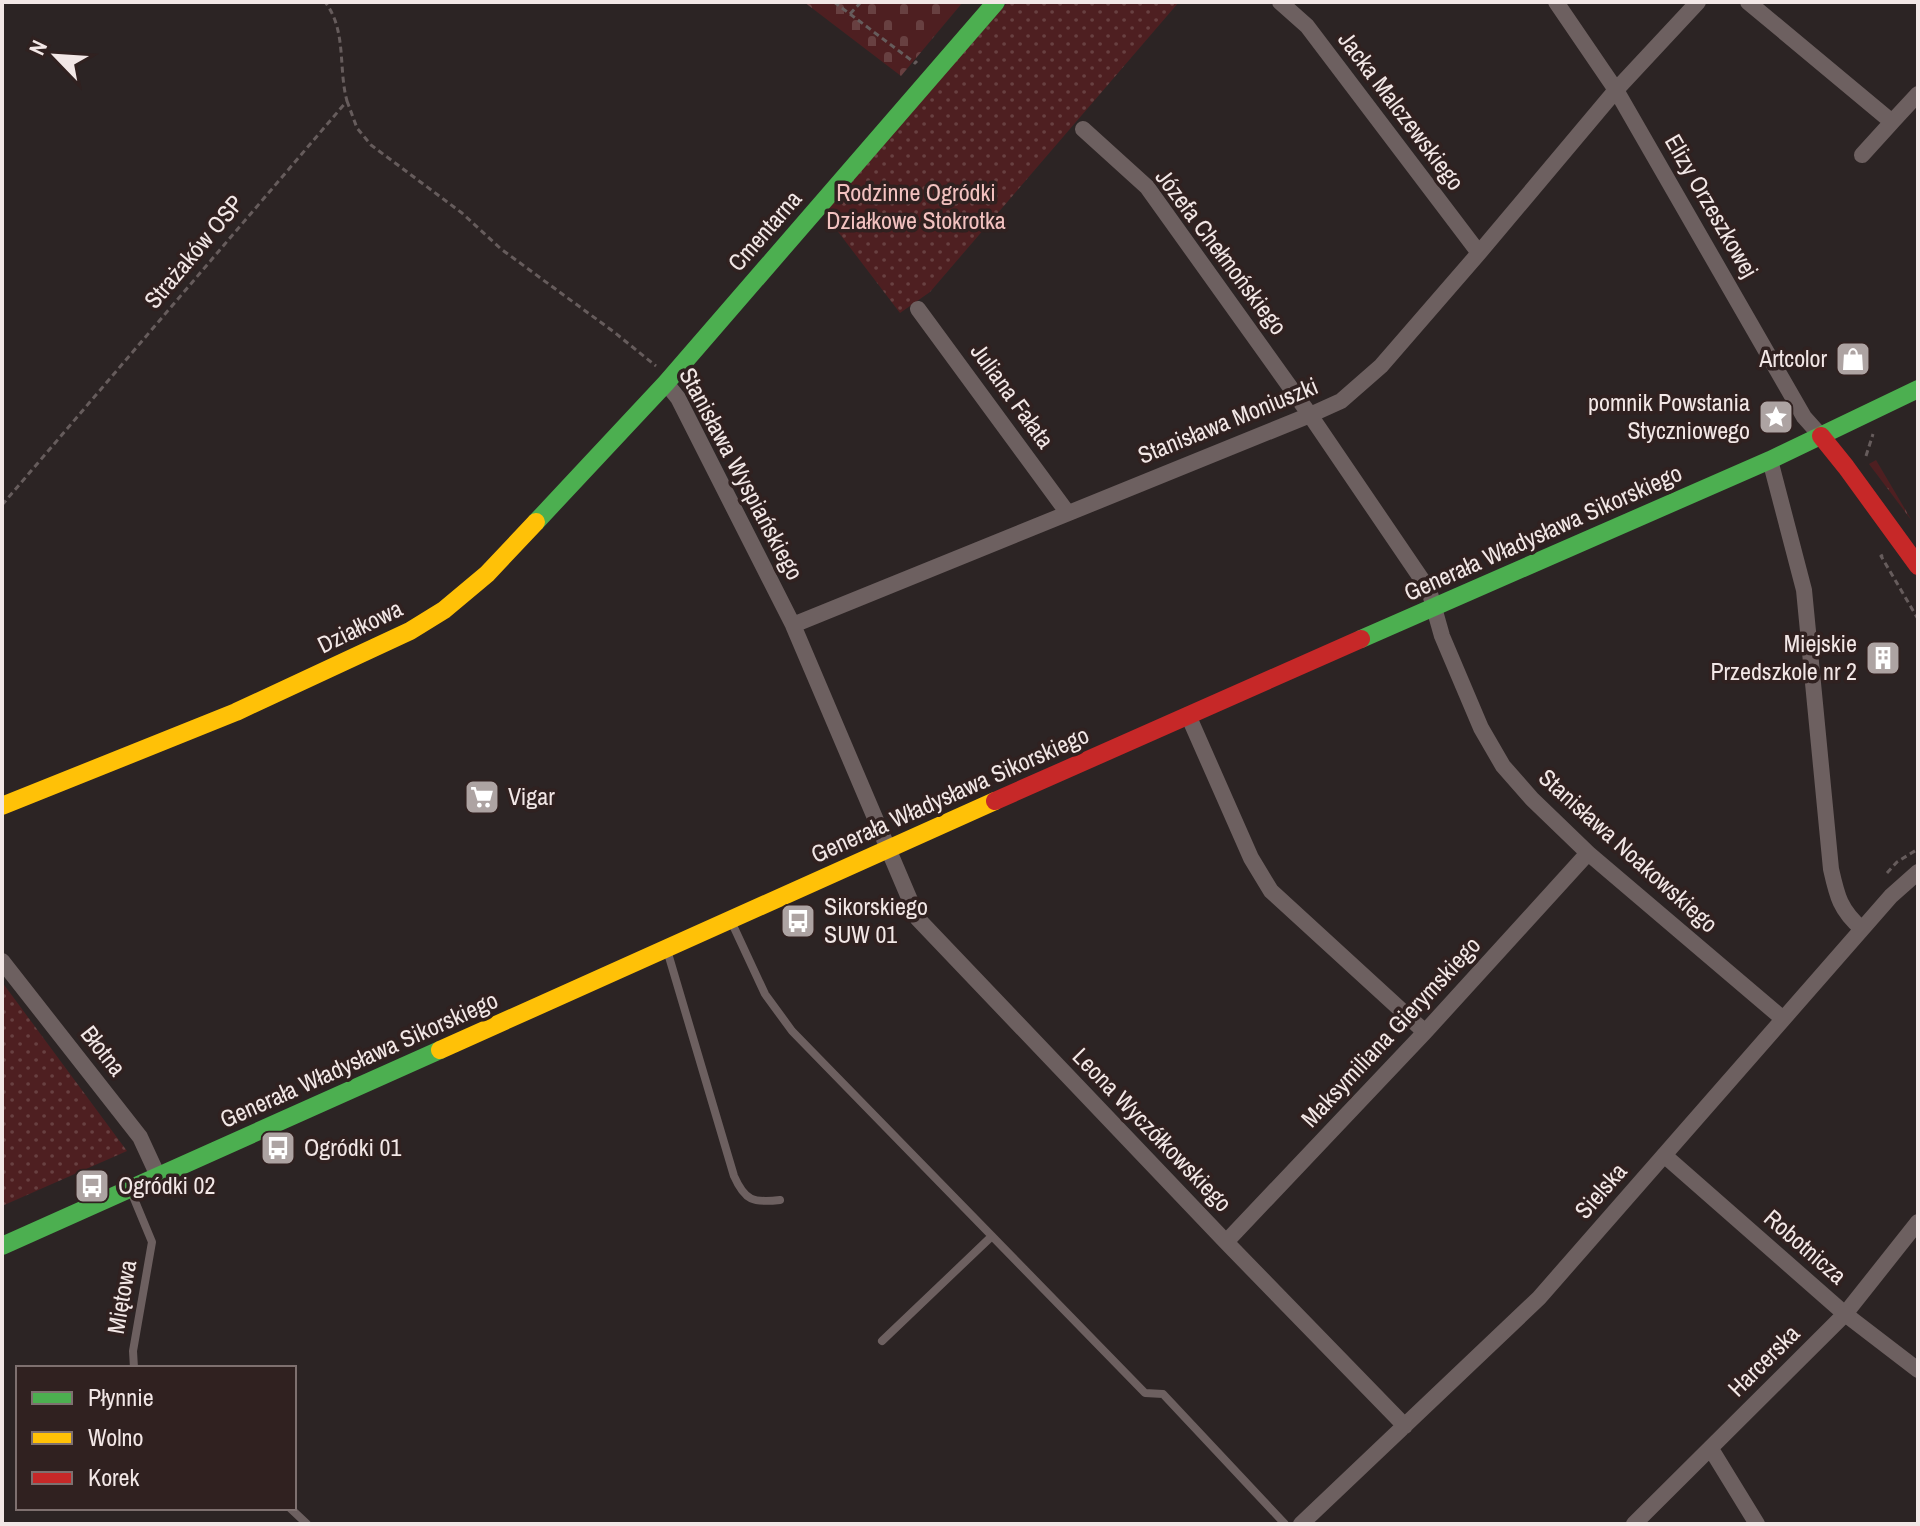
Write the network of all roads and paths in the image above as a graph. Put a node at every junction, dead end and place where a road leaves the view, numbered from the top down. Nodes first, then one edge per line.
1 (325, 2) edge
2 (834, 2) edge
3 (861, 2) edge
4 (996, 2) edge
5 (1280, 2) edge
6 (1556, 2) edge
7 (1698, 2) edge
8 (1748, 2) edge
9 (850, 14) junction
10 (926, 51) dead end
11 (1616, 90) junction
12 (1918, 94) edge
13 (347, 101) junction
14 (1892, 122) junction
15 (1083, 129) dead end
16 (1862, 155) dead end
17 (1479, 253) junction
18 (918, 309) dead end
19 (666, 383) junction
20 (1918, 389) edge
21 (1310, 415) junction
22 (1821, 436) junction
23 (1770, 460) junction
24 (2, 505) edge
25 (1067, 512) junction
26 (1881, 556) dead end
27 (1918, 566) edge
28 (1433, 608) junction
29 (1918, 619) edge
30 (793, 625) junction
31 (1188, 715) junction
32 (2, 806) edge
33 (889, 850) junction
34 (1588, 853) junction
35 (1918, 872) edge
36 (731, 920) junction
37 (1862, 929) junction
38 (666, 948) junction
39 (2, 961) edge
40 (1782, 1018) junction
41 (1425, 1032) junction
42 (1664, 1155) junction
43 (158, 1176) junction
44 (130, 1188) junction
45 (780, 1200) dead end
46 (1918, 1222) edge
47 (992, 1236) junction
48 (1226, 1242) junction
49 (2, 1246) edge
50 (1845, 1314) junction
51 (882, 1341) dead end
52 (134, 1366) edge
53 (1918, 1370) edge
54 (1405, 1426) junction
55 (1711, 1449) junction
56 (292, 1510) edge
57 (307, 1524) edge
58 (1285, 1524) edge
59 (1301, 1524) edge
60 (1634, 1524) edge
61 (1757, 1524) edge

1 - 13 path
2 - 9 path
3 - 9 path
4 - 19 street, Cmentarna
5 - 17 street, Jacka Malczewskiego
6 - 11 street, Elizy Orzeszkowej
7 - 11 street, Stanisława Moniuszki
8 - 14 street
9 - 10 path
11 - 17 street, Stanisława Moniuszki
11 - 22 street, Elizy Orzeszkowej
12 - 14 street
13 - 19 path, Stanisława Wyspiańskiego
13 - 24 path, Strażaków OSP
14 - 16 street
15 - 21 street, Józefa Chełmońskiego
17 - 21 street, Stanisława Moniuszki
18 - 25 street, Juliana Fałata
19 - 30 street, Stanisława Wyspiańskiego
19 - 32 street, Działkowa
20 - 22 street, Generała Władysława Sikorskiego
21 - 25 street, Stanisława Moniuszki
21 - 28 street, Józefa Chełmońskiego
22 - 23 street, Generała Władysława Sikorskiego
22 - 27 street
23 - 28 street, Generała Władysława Sikorskiego
23 - 37 street
25 - 30 street, Stanisława Moniuszki
26 - 29 path
28 - 31 street, Generała Władysława Sikorskiego
28 - 34 street, Stanisława Noakowskiego
30 - 33 street, Stanisława Wyspiańskiego
31 - 33 street, Generała Władysława Sikorskiego
31 - 41 street
33 - 36 street, Generała Władysława Sikorskiego
33 - 48 street, Leona Wyczółkowskiego
34 - 40 street, Stanisława Noakowskiego
34 - 41 street, Maksymiliana Gierymskiego
35 - 37 street, Sielska
36 - 38 street, Generała Władysława Sikorskiego
36 - 47 lane
37 - 40 street, Sielska
38 - 43 street, Generała Władysława Sikorskiego
38 - 45 lane
39 - 43 street, Błotna
40 - 42 street, Sielska
41 - 48 street, Maksymiliana Gierymskiego
42 - 50 street, Robotnicza
42 - 54 street, Sielska
43 - 44 street, Generała Władysława Sikorskiego
44 - 49 street, Generała Władysława Sikorskiego
44 - 52 lane, Miętowa
46 - 50 street, Harcerska
47 - 51 lane
47 - 58 lane
48 - 54 street, Leona Wyczółkowskiego
50 - 53 street, Robotnicza
50 - 55 street, Harcerska
54 - 59 street, Sielska
55 - 60 street, Harcerska
55 - 61 street
56 - 57 lane

